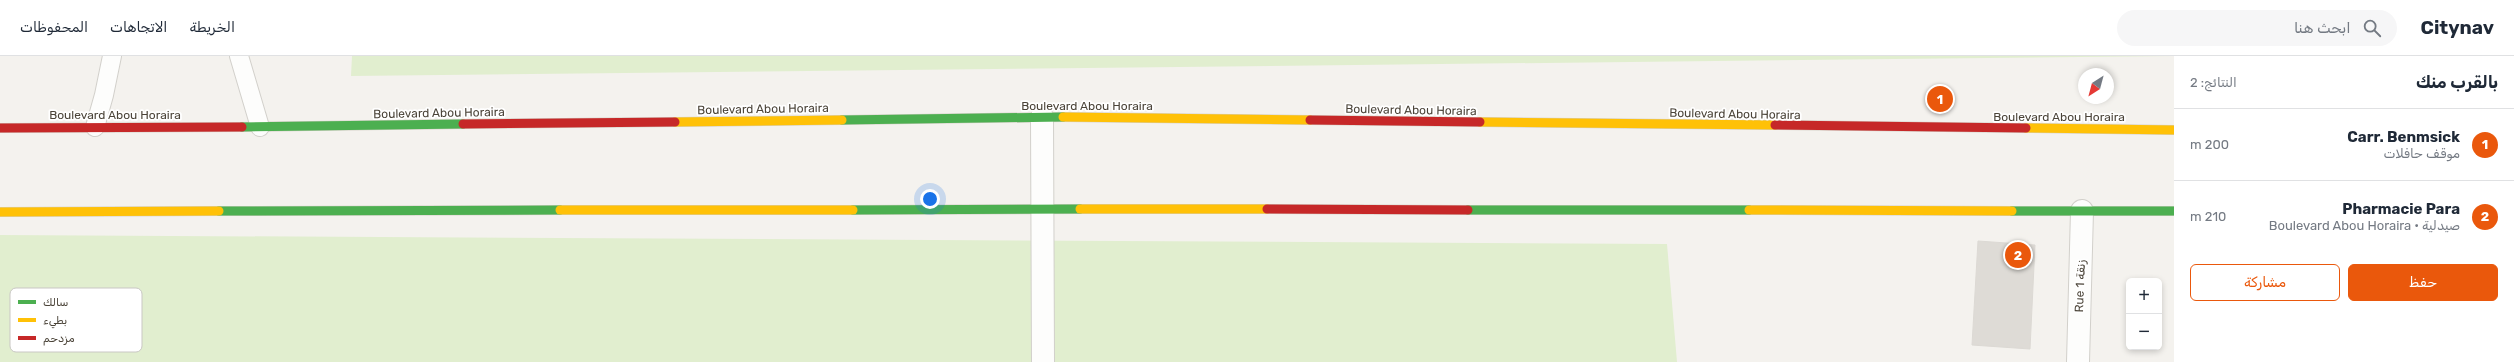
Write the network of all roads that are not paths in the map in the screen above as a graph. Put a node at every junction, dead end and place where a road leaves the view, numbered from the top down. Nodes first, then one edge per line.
1 (112, 56) edge
2 (239, 56) edge
3 (1042, 117) junction
4 (95, 127) junction
5 (0, 128) edge
6 (260, 128) junction
7 (2174, 130) edge
8 (1044, 209) junction
9 (2082, 211) junction
10 (2174, 211) edge
11 (0, 212) edge
12 (1043, 362) edge
13 (2078, 362) edge

1 - 4 lane
2 - 6 lane
3 - 6 main road, Boulevard Abou Horaira
3 - 7 main road, Boulevard Abou Horaira
3 - 8 street
4 - 5 main road, Boulevard Abou Horaira
4 - 6 main road, Boulevard Abou Horaira
8 - 9 main road
8 - 11 main road
8 - 12 street
9 - 10 main road
9 - 13 street, Rue 1 زنقة

